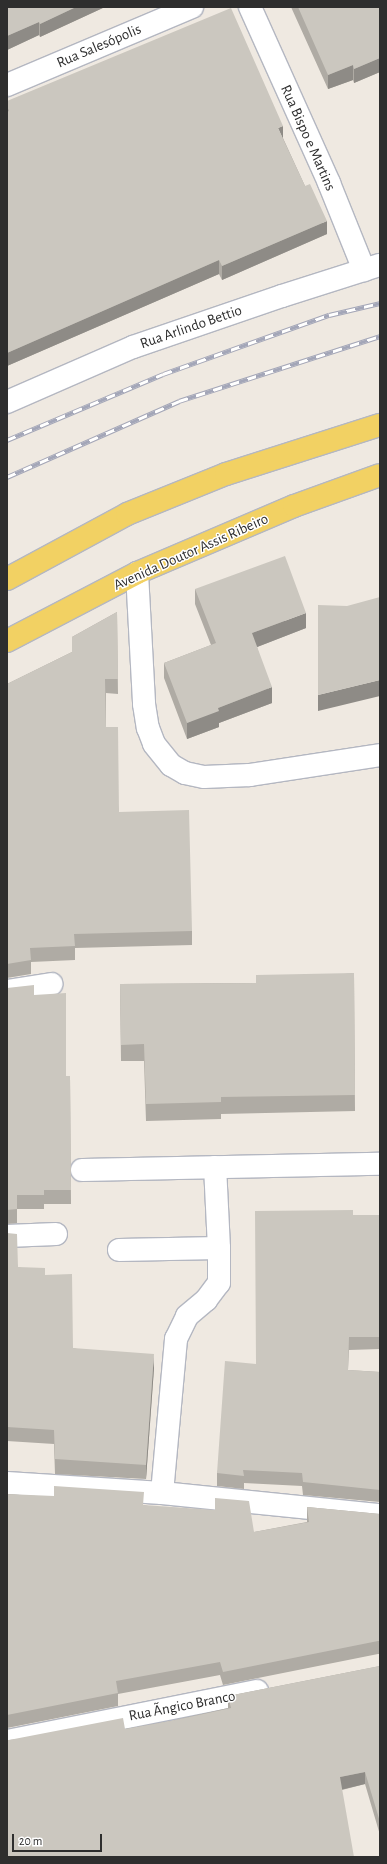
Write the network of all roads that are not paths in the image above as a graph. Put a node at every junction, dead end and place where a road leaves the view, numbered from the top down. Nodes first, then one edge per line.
1 (192, 7) edge
2 (250, 7) edge
3 (7, 85) edge
4 (372, 268) edge
5 (7, 402) edge
6 (380, 425) edge
7 (380, 475) edge
8 (137, 573) junction
9 (7, 579) edge
10 (7, 640) edge
11 (380, 755) edge
12 (51, 984) dead end
13 (7, 991) edge
14 (380, 1164) edge
15 (215, 1167) junction
16 (82, 1170) dead end
17 (56, 1234) dead end
18 (7, 1236) edge
19 (219, 1248) junction
20 (119, 1250) dead end
21 (7, 1483) edge
22 (162, 1493) junction
23 (380, 1515) edge
24 (279, 1687) edge
25 (7, 1741) edge

1 - 3 street, Rua Salesópolis
2 - 4 street, Rua Bispo e Martins
4 - 5 street, Rua Arlindo Bettio
6 - 9 main road
7 - 8 main road, Avenida Doutor Assis Ribeiro
8 - 10 main road, Avenida Doutor Assis Ribeiro
8 - 11 street
12 - 13 street
14 - 15 street
15 - 16 street
15 - 19 street
17 - 18 street
19 - 20 street
19 - 22 street
21 - 22 street
22 - 23 street
24 - 25 street, Rua Ãngico Branco

